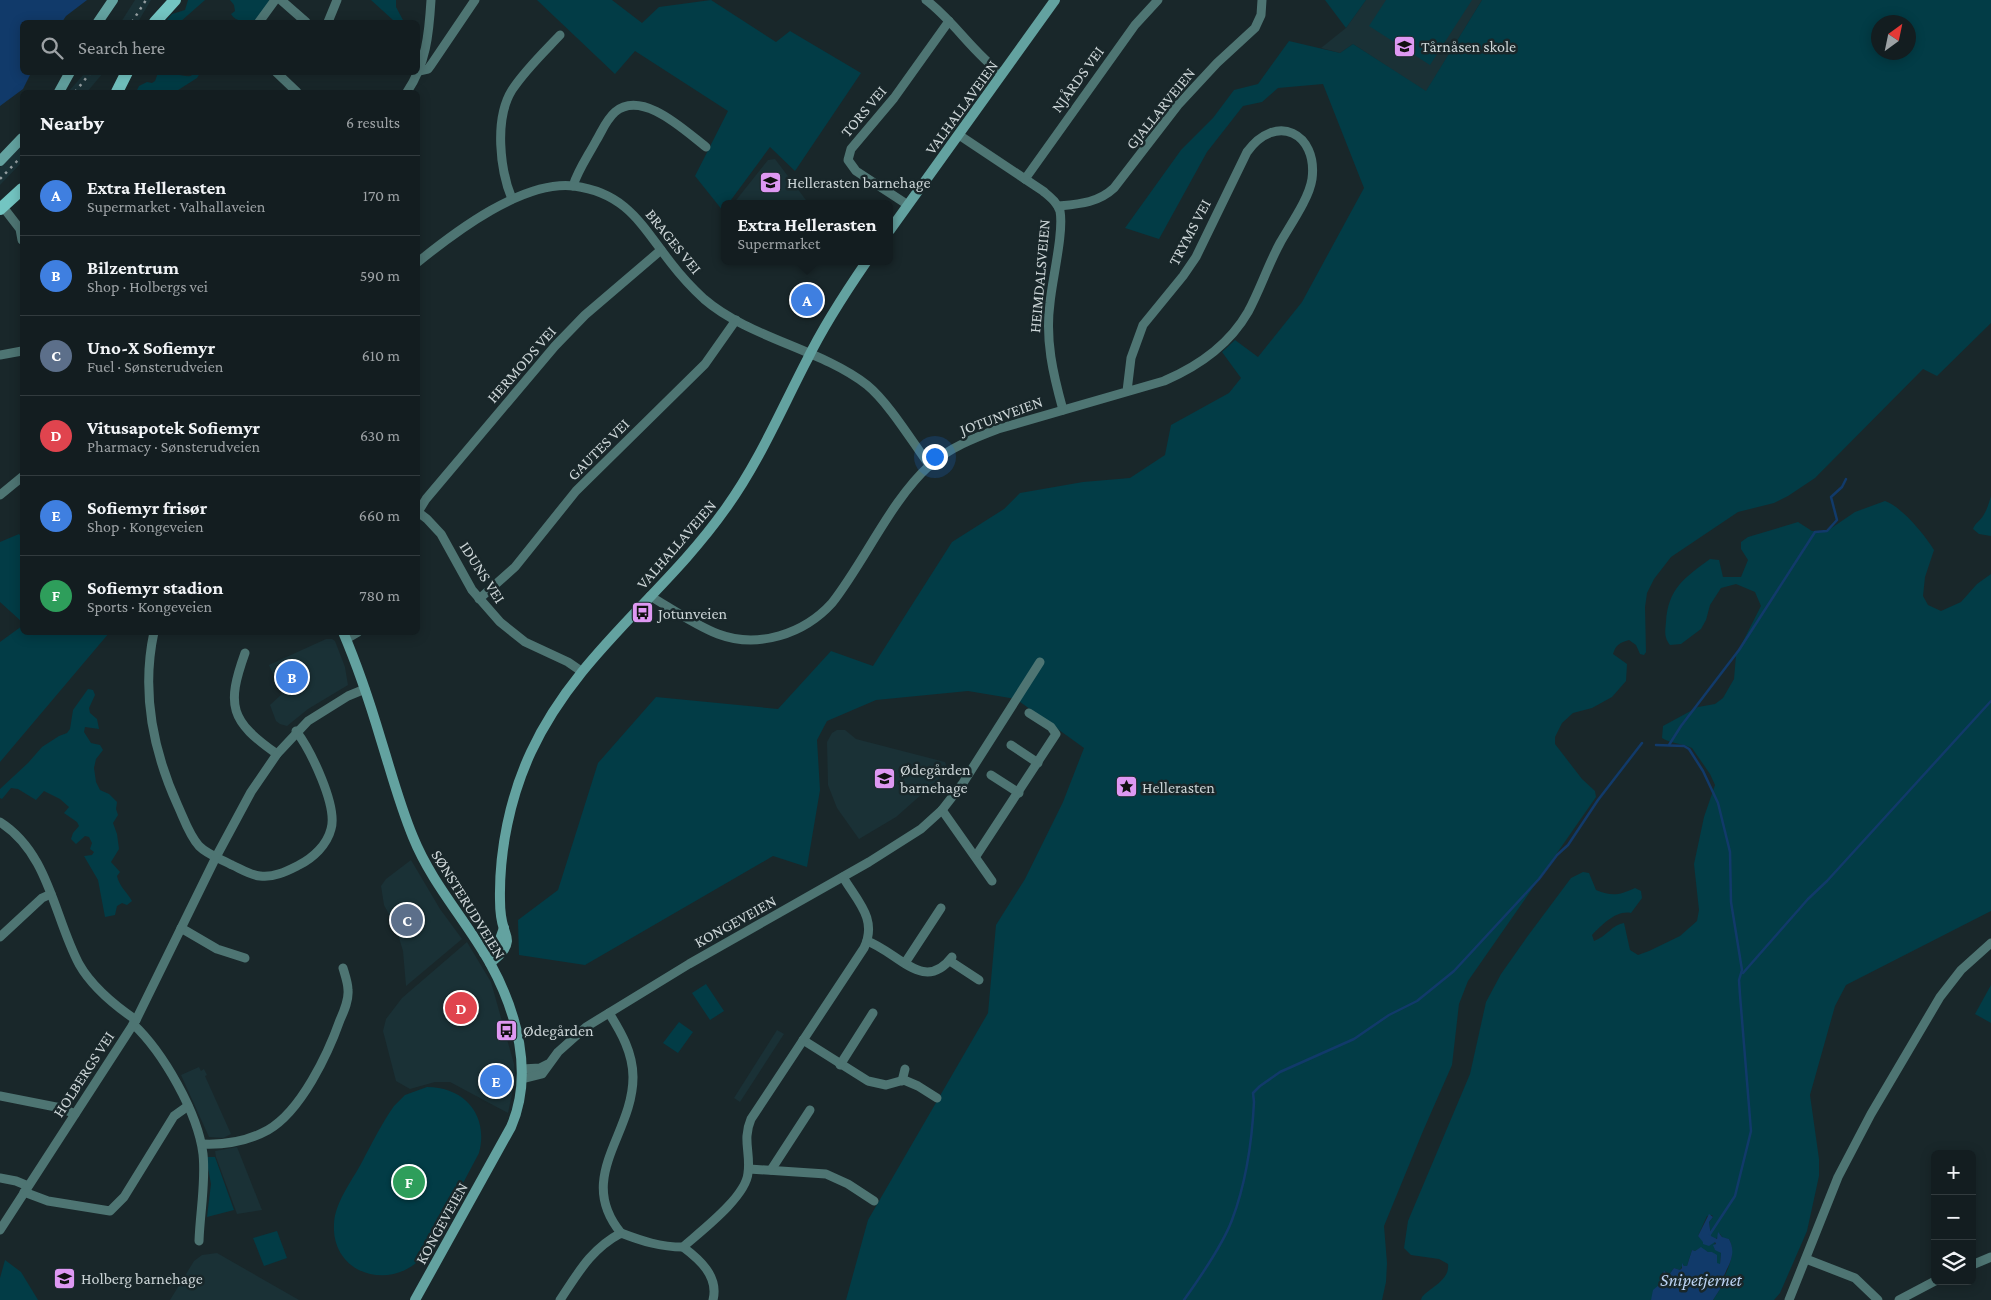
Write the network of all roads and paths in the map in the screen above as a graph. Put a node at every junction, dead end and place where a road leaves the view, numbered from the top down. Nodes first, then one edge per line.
1 (113, 0) edge
2 (175, 0) edge
3 (275, 0) edge
4 (281, 0) edge
5 (337, 0) edge
6 (431, 0) edge
7 (475, 0) edge
8 (926, 0) edge
9 (1055, 0) edge
10 (1158, 0) edge
11 (1262, 0) edge
12 (99, 20) edge
13 (157, 20) edge
14 (260, 20) edge
15 (304, 20) edge
16 (329, 20) edge
17 (949, 21) junction
18 (560, 35) dead end
19 (420, 68) edge
20 (420, 71) edge
21 (1002, 74) junction
22 (68, 75) edge
23 (126, 75) edge
24 (279, 75) edge
25 (417, 75) edge
26 (60, 90) edge
27 (119, 90) edge
28 (124, 90) edge
29 (295, 90) edge
30 (408, 90) edge
31 (959, 135) junction
32 (20, 140) edge
33 (706, 146) dead end
34 (1307, 148) joint
35 (0, 161) edge
36 (1025, 179) junction
37 (573, 186) junction
38 (20, 191) edge
39 (512, 199) junction
40 (908, 205) junction
41 (1058, 206) junction
42 (1, 208) edge
43 (893, 226) edge
44 (20, 227) edge
45 (661, 250) junction
46 (420, 260) edge
47 (864, 265) edge
48 (736, 320) junction
49 (20, 351) edge
50 (810, 354) junction
51 (0, 355) edge
52 (1127, 391) junction
53 (1063, 410) junction
54 (930, 466) junction
55 (20, 479) edge
56 (0, 494) edge
57 (420, 508) edge
58 (420, 514) edge
59 (650, 596) junction
60 (479, 599) junction
61 (154, 635) edge
62 (344, 636) edge
63 (245, 653) dead end
64 (1040, 662) dead end
65 (581, 671) junction
66 (365, 689) junction
67 (1029, 713) dead end
68 (296, 731) junction
69 (1011, 745) dead end
70 (277, 754) junction
71 (1038, 763) junction
72 (991, 775) dead end
73 (1019, 793) junction
74 (942, 810) junction
75 (0, 822) edge
76 (216, 856) junction
77 (976, 856) junction
78 (843, 877) junction
79 (992, 881) dead end
80 (51, 894) junction
81 (941, 908) dead end
82 (181, 928) junction
83 (504, 928) junction
84 (0, 937) edge
85 (867, 941) junction
86 (1991, 942) edge
87 (484, 953) junction
88 (245, 958) dead end
89 (490, 963) junction
90 (905, 963) junction
91 (343, 968) dead end
92 (979, 980) dead end
93 (609, 1013) junction
94 (873, 1013) dead end
95 (135, 1022) junction
96 (803, 1040) junction
97 (840, 1065) junction
98 (905, 1069) dead end
99 (522, 1074) junction
100 (902, 1081) junction
101 (0, 1096) edge
102 (937, 1098) dead end
103 (188, 1106) junction
104 (810, 1110) dead end
105 (75, 1114) junction
106 (202, 1144) junction
107 (749, 1169) junction
108 (771, 1170) junction
109 (0, 1178) edge
110 (26, 1189) junction
111 (874, 1201) dead end
112 (0, 1230) edge
113 (621, 1233) junction
114 (199, 1241) dead end
115 (682, 1247) junction
116 (1991, 1257) edge
117 (1806, 1259) junction
118 (1976, 1263) edge
119 (1931, 1283) edge
120 (415, 1300) edge
121 (560, 1300) edge
122 (713, 1300) edge
123 (1789, 1300) edge
124 (1878, 1300) edge
125 (1899, 1300) edge

1 - 12 street
2 - 13 main road
3 - 14 street
4 - 15 street
5 - 16 street
6 - 19 street
7 - 20 street
8 - 17 street
9 - 21 street, VALHALLAVEIEN
10 - 36 street, NJÅRDS VEI
11 - 41 street, GJALLARVEIEN
17 - 21 street
17 - 40 street, TORS VEI
18 - 39 street
21 - 31 street, VALHALLAVEIEN
22 - 26 street
23 - 27 main road
23 - 28 main road
24 - 29 street
25 - 30 street
31 - 36 street, HEIMDALSVEIEN
31 - 40 street, VALHALLAVEIEN
32 - 35 street
33 - 37 street
34 - 52 street, JOTUNVEIEN
34 - 52 street, TRYMS VEI
36 - 41 street, HEIMDALSVEIEN
37 - 39 street, BRAGES VEI
37 - 45 street, BRAGES VEI
38 - 42 main road
39 - 46 street, BRAGES VEI
40 - 43 street, VALHALLAVEIEN
41 - 53 street, HEIMDALSVEIEN
42 - 44 street
45 - 48 street, BRAGES VEI
45 - 57 street, HERMODS VEI
47 - 50 street, VALHALLAVEIEN
48 - 50 street, BRAGES VEI
48 - 60 street, GAUTES VEI
49 - 51 street
50 - 54 street, BRAGES VEI
50 - 59 street, VALHALLAVEIEN
52 - 53 street, JOTUNVEIEN
53 - 54 street, JOTUNVEIEN
54 - 59 street, JOTUNVEIEN
55 - 56 street
58 - 60 street, IDUNS VEI
59 - 65 street, VALHALLAVEIEN
60 - 65 street, IDUNS VEI
61 - 76 street
62 - 66 street, SØNSTERUDVEIEN
63 - 70 street
64 - 74 street, KONGEVEIEN
65 - 83 street, VALHALLAVEIEN
66 - 68 street, HOLBERGS VEI
66 - 87 street, SØNSTERUDVEIEN
67 - 71 street
68 - 70 street, HOLBERGS VEI
68 - 76 street
69 - 71 street
70 - 76 street, HOLBERGS VEI
71 - 73 street
72 - 73 street
73 - 77 street
74 - 77 street
74 - 78 street, KONGEVEIEN
75 - 80 street
76 - 82 street, HOLBERGS VEI
77 - 79 street
78 - 85 street
78 - 93 street, KONGEVEIEN
80 - 84 street
80 - 95 street
81 - 90 street
82 - 88 street
82 - 95 street, HOLBERGS VEI
83 - 87 street
83 - 89 street, VALHALLAVEIEN
85 - 90 street
85 - 96 street
86 - 117 street
87 - 89 street, SØNSTERUDVEIEN
89 - 99 street, SØNSTERUDVEIEN
90 - 92 street
91 - 106 street
93 - 99 street, KONGEVEIEN
93 - 113 street
94 - 97 street
95 - 103 street
95 - 105 street, HOLBERGS VEI
96 - 97 street
96 - 107 street
97 - 100 street
98 - 100 street
99 - 120 street, KONGEVEIEN
100 - 102 street
101 - 105 street
103 - 106 street
103 - 110 street
104 - 108 street
105 - 110 street, HOLBERGS VEI
106 - 114 street
107 - 108 street
107 - 115 street
108 - 111 street
109 - 110 street
110 - 112 street, HOLBERGS VEI
113 - 115 street
113 - 121 street
115 - 122 street
116 - 118 street
117 - 123 street
117 - 124 street
119 - 125 street

